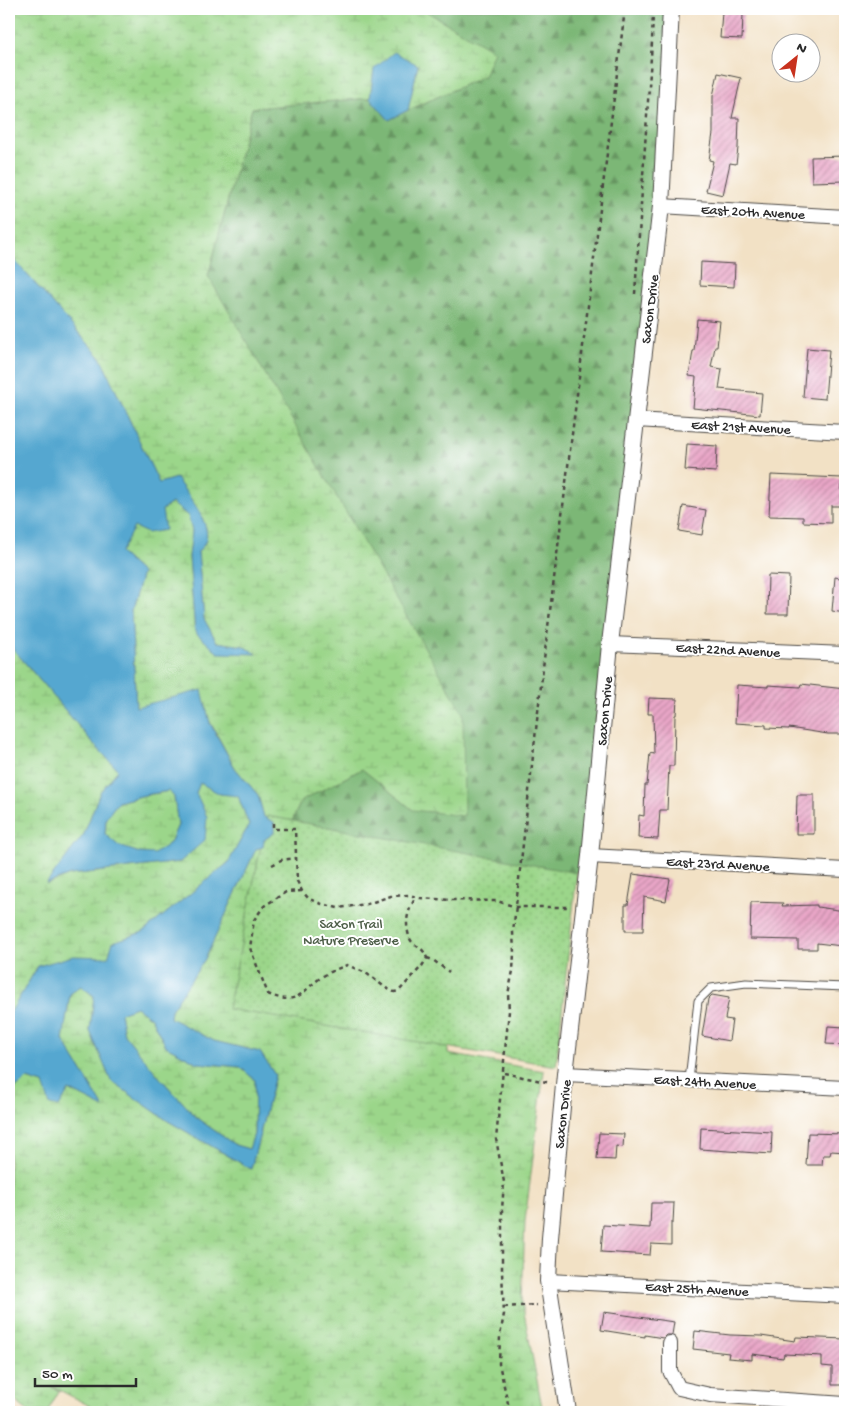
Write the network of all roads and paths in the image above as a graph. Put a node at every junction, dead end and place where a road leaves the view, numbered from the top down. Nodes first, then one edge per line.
1 (625, 9) edge
2 (671, 9) edge
3 (661, 206) junction
4 (845, 217) edge
5 (636, 420) junction
6 (845, 432) edge
7 (610, 644) junction
8 (845, 654) edge
9 (273, 823) dead end
10 (590, 856) junction
11 (296, 858) junction
12 (272, 866) dead end
13 (845, 870) edge
14 (302, 891) junction
15 (416, 897) junction
16 (516, 907) junction
17 (572, 907) dead end
18 (427, 958) junction
19 (449, 972) dead end
20 (845, 987) edge
21 (504, 1073) junction
22 (559, 1079) junction
23 (689, 1080) junction
24 (845, 1088) edge
25 (548, 1281) junction
26 (845, 1296) edge
27 (540, 1304) dead end
28 (504, 1306) junction
29 (670, 1343) dead end
30 (845, 1404) edge
31 (510, 1412) edge
32 (568, 1412) edge

1 - 16 path
2 - 3 street, Saxon Drive
3 - 4 street, East 20th Avenue
3 - 5 street, Saxon Drive
5 - 6 street, East 21st Avenue
5 - 7 street, Saxon Drive
7 - 8 street, East 22nd Avenue
7 - 10 street, Saxon Drive
9 - 11 path
10 - 13 street, East 23rd Avenue
10 - 22 street, Saxon Drive
11 - 12 path
11 - 14 path
14 - 15 path
14 - 18 path
15 - 16 path
15 - 18 path
16 - 17 path
16 - 21 path
18 - 19 path
20 - 23 lane
21 - 22 path
21 - 28 path
22 - 23 street, East 24th Avenue
22 - 25 street, Saxon Drive
23 - 24 street, East 24th Avenue
25 - 26 street, East 25th Avenue
25 - 32 street, Saxon Drive
27 - 28 path
28 - 31 path
29 - 30 street

